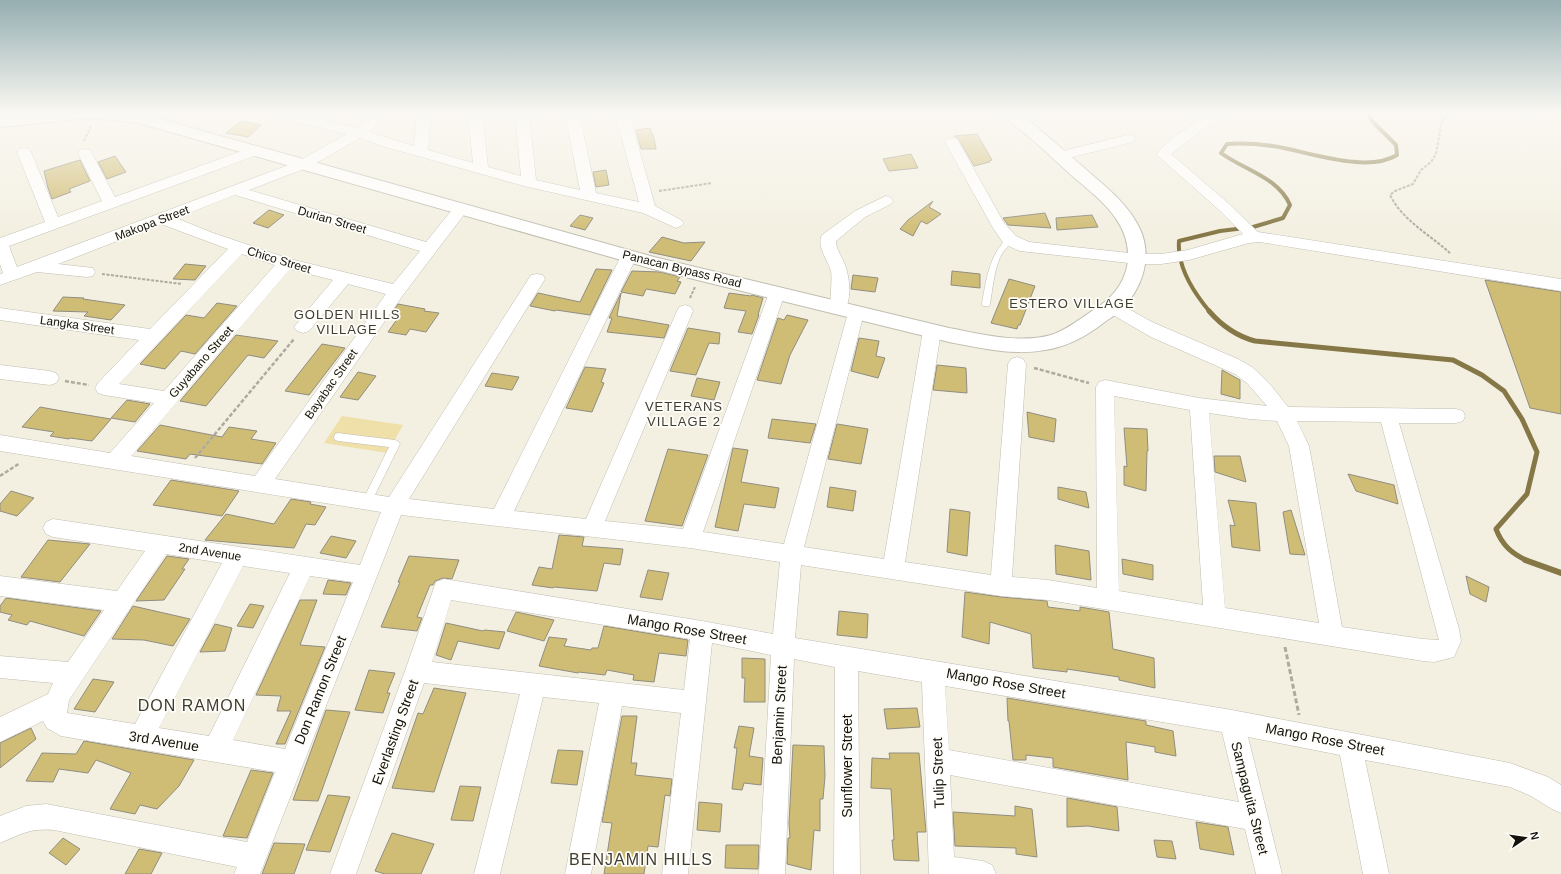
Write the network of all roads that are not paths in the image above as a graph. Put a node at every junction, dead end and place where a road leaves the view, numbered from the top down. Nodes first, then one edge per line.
1 (85, 153) dead end
2 (25, 154) edge
3 (247, 154) edge
4 (266, 154) edge
5 (322, 154) edge
6 (428, 154) edge
7 (479, 154) edge
8 (526, 154) edge
9 (580, 154) edge
10 (633, 154) edge
11 (958, 154) edge
12 (1057, 154) edge
13 (1069, 154) edge
14 (1163, 154) edge
15 (1060, 156) junction
16 (304, 164) junction
17 (481, 168) junction
18 (529, 183) junction
19 (236, 192) junction
20 (589, 196) junction
21 (886, 201) dead end
22 (111, 204) junction
23 (461, 208) junction
24 (648, 209) junction
25 (163, 219) junction
26 (676, 223) dead end
27 (54, 225) junction
28 (1253, 235) junction
29 (1010, 240) junction
30 (0, 244) edge
31 (239, 247) junction
32 (429, 248) junction
33 (629, 256) junction
34 (1138, 259) junction
35 (286, 264) junction
36 (37, 266) junction
37 (86, 272) road end
38 (6, 278) edge
39 (343, 279) junction
40 (537, 279) dead end
41 (1561, 285) edge
42 (398, 291) junction
43 (777, 293) junction
44 (986, 304) dead end
45 (1112, 307) junction
46 (838, 308) junction
47 (685, 311) road end
48 (856, 313) junction
49 (0, 314) edge
50 (303, 327) road end
51 (932, 331) junction
52 (154, 336) junction
53 (1017, 364) road end
54 (0, 372) edge
55 (50, 378) road end
56 (168, 400) junction
57 (1199, 405) junction
58 (1283, 414) junction
59 (1388, 415) junction
60 (1456, 416) dead end
61 (338, 437) dead end
62 (0, 443) edge
63 (115, 461) junction
64 (260, 484) junction
65 (367, 502) junction
66 (394, 506) junction
67 (500, 518) junction
68 (53, 528) dead end
69 (592, 528) junction
70 (690, 539) junction
71 (161, 544) junction
72 (237, 556) junction
73 (792, 556) junction
74 (304, 566) junction
75 (893, 570) junction
76 (366, 575) junction
77 (0, 586) edge
78 (1001, 586) junction
79 (444, 589) joint
80 (1108, 600) junction
81 (122, 602) junction
82 (1214, 617) junction
83 (702, 630) junction
84 (1332, 635) junction
85 (783, 645) junction
86 (846, 658) junction
87 (0, 667) edge
88 (417, 671) junction
89 (934, 671) junction
90 (73, 674) junction
91 (534, 685) junction
92 (613, 694) junction
93 (56, 702) junction
94 (694, 704) junction
95 (1232, 722) junction
96 (0, 730) edge
97 (140, 737) junction
98 (1350, 744) junction
99 (216, 749) junction
100 (937, 760) junction
101 (291, 762) junction
102 (1561, 800) edge
103 (1255, 818) junction
104 (0, 830) edge
105 (250, 866) edge
106 (942, 871) edge
107 (343, 874) edge
108 (487, 874) edge
109 (578, 874) edge
110 (675, 874) edge
111 (772, 874) edge
112 (847, 874) edge
113 (983, 874) edge
114 (1269, 874) edge
115 (1376, 874) edge

1 - 22 street
2 - 27 street
3 - 22 street
4 - 16 main road, Panacan Bypass Road
5 - 16 street, Makopa Street
6 - 17 street
7 - 17 street
8 - 18 street
9 - 20 street
10 - 24 street
11 - 29 street
12 - 15 main road, Panacan Bypass Road
13 - 15 street
14 - 28 street
15 - 34 main road, Panacan Bypass Road
16 - 19 street, Makopa Street
16 - 23 main road, Panacan Bypass Road
17 - 18 street
18 - 20 street
19 - 25 street, Makopa Street
19 - 32 street, Durian Street
20 - 24 street
21 - 46 street
22 - 27 street
23 - 32 street, Bayabac Street
23 - 33 main road, Panacan Bypass Road
24 - 26 street
25 - 31 street, Chico Street
25 - 36 street, Makopa Street
27 - 30 street
28 - 34 street
28 - 41 street
29 - 34 street
29 - 44 lane
30 - 38 street
31 - 35 street, Chico Street
31 - 52 street
32 - 42 street, Bayabac Street
33 - 43 main road, Panacan Bypass Road
33 - 67 street
34 - 45 main road, Panacan Bypass Road
35 - 39 street, Chico Street
35 - 56 street, Guyabano Street
36 - 37 street
36 - 38 street, Makopa Street
39 - 42 street, Chico Street
39 - 50 street
40 - 66 street, Don Ramon Street
42 - 64 street, Bayabac Street
43 - 46 main road, Panacan Bypass Road
43 - 70 street
45 - 51 main road, Panacan Bypass Road
45 - 58 street
46 - 48 main road, Panacan Bypass Road
47 - 69 street
48 - 51 main road, Panacan Bypass Road
48 - 73 street, Benjamin Street
49 - 52 street, Langka Street
51 - 75 street
52 - 56 street
53 - 78 street
54 - 55 street
56 - 63 street, Guyabano Street
57 - 58 street
57 - 80 street
57 - 82 street
58 - 59 street
58 - 84 street
59 - 60 street
59 - 84 street
61 - 65 lane
62 - 63 street
63 - 64 street
64 - 65 street
65 - 66 street
66 - 67 street
66 - 76 street, Don Ramon Street
67 - 69 street
68 - 71 street, 2nd Avenue
69 - 70 street
70 - 73 street
71 - 72 street, 2nd Avenue
71 - 81 street
72 - 74 street, 2nd Avenue
72 - 97 street
73 - 75 street
73 - 85 street, Benjamin Street
74 - 76 street, 2nd Avenue
74 - 99 street
75 - 78 street
76 - 101 street, Don Ramon Street
77 - 81 street
78 - 80 street
79 - 83 street, Mango Rose Street
79 - 88 street, Everlasting Street
80 - 82 street
81 - 90 street
82 - 84 street
83 - 85 street, Mango Rose Street
83 - 94 street
85 - 86 street, Mango Rose Street
85 - 111 street, Benjamin Street
86 - 89 street, Mango Rose Street
86 - 112 street, Sunflower Street
87 - 90 street
88 - 91 street
88 - 107 street, Everlasting Street
89 - 95 street, Mango Rose Street
89 - 100 street, Tulip Street
90 - 93 street
91 - 92 street
91 - 108 street
92 - 94 street
92 - 109 street
93 - 96 street
93 - 97 street, 3rd Avenue
94 - 110 street
95 - 98 street, Mango Rose Street
95 - 103 street, Sampaguita Street
97 - 99 street, 3rd Avenue
98 - 102 street, Mango Rose Street
98 - 115 street
99 - 101 street, 3rd Avenue
100 - 103 street
100 - 106 street, Tulip Street
101 - 105 street, Don Ramon Street
103 - 114 street, Sampaguita Street
104 - 105 street
106 - 113 street

